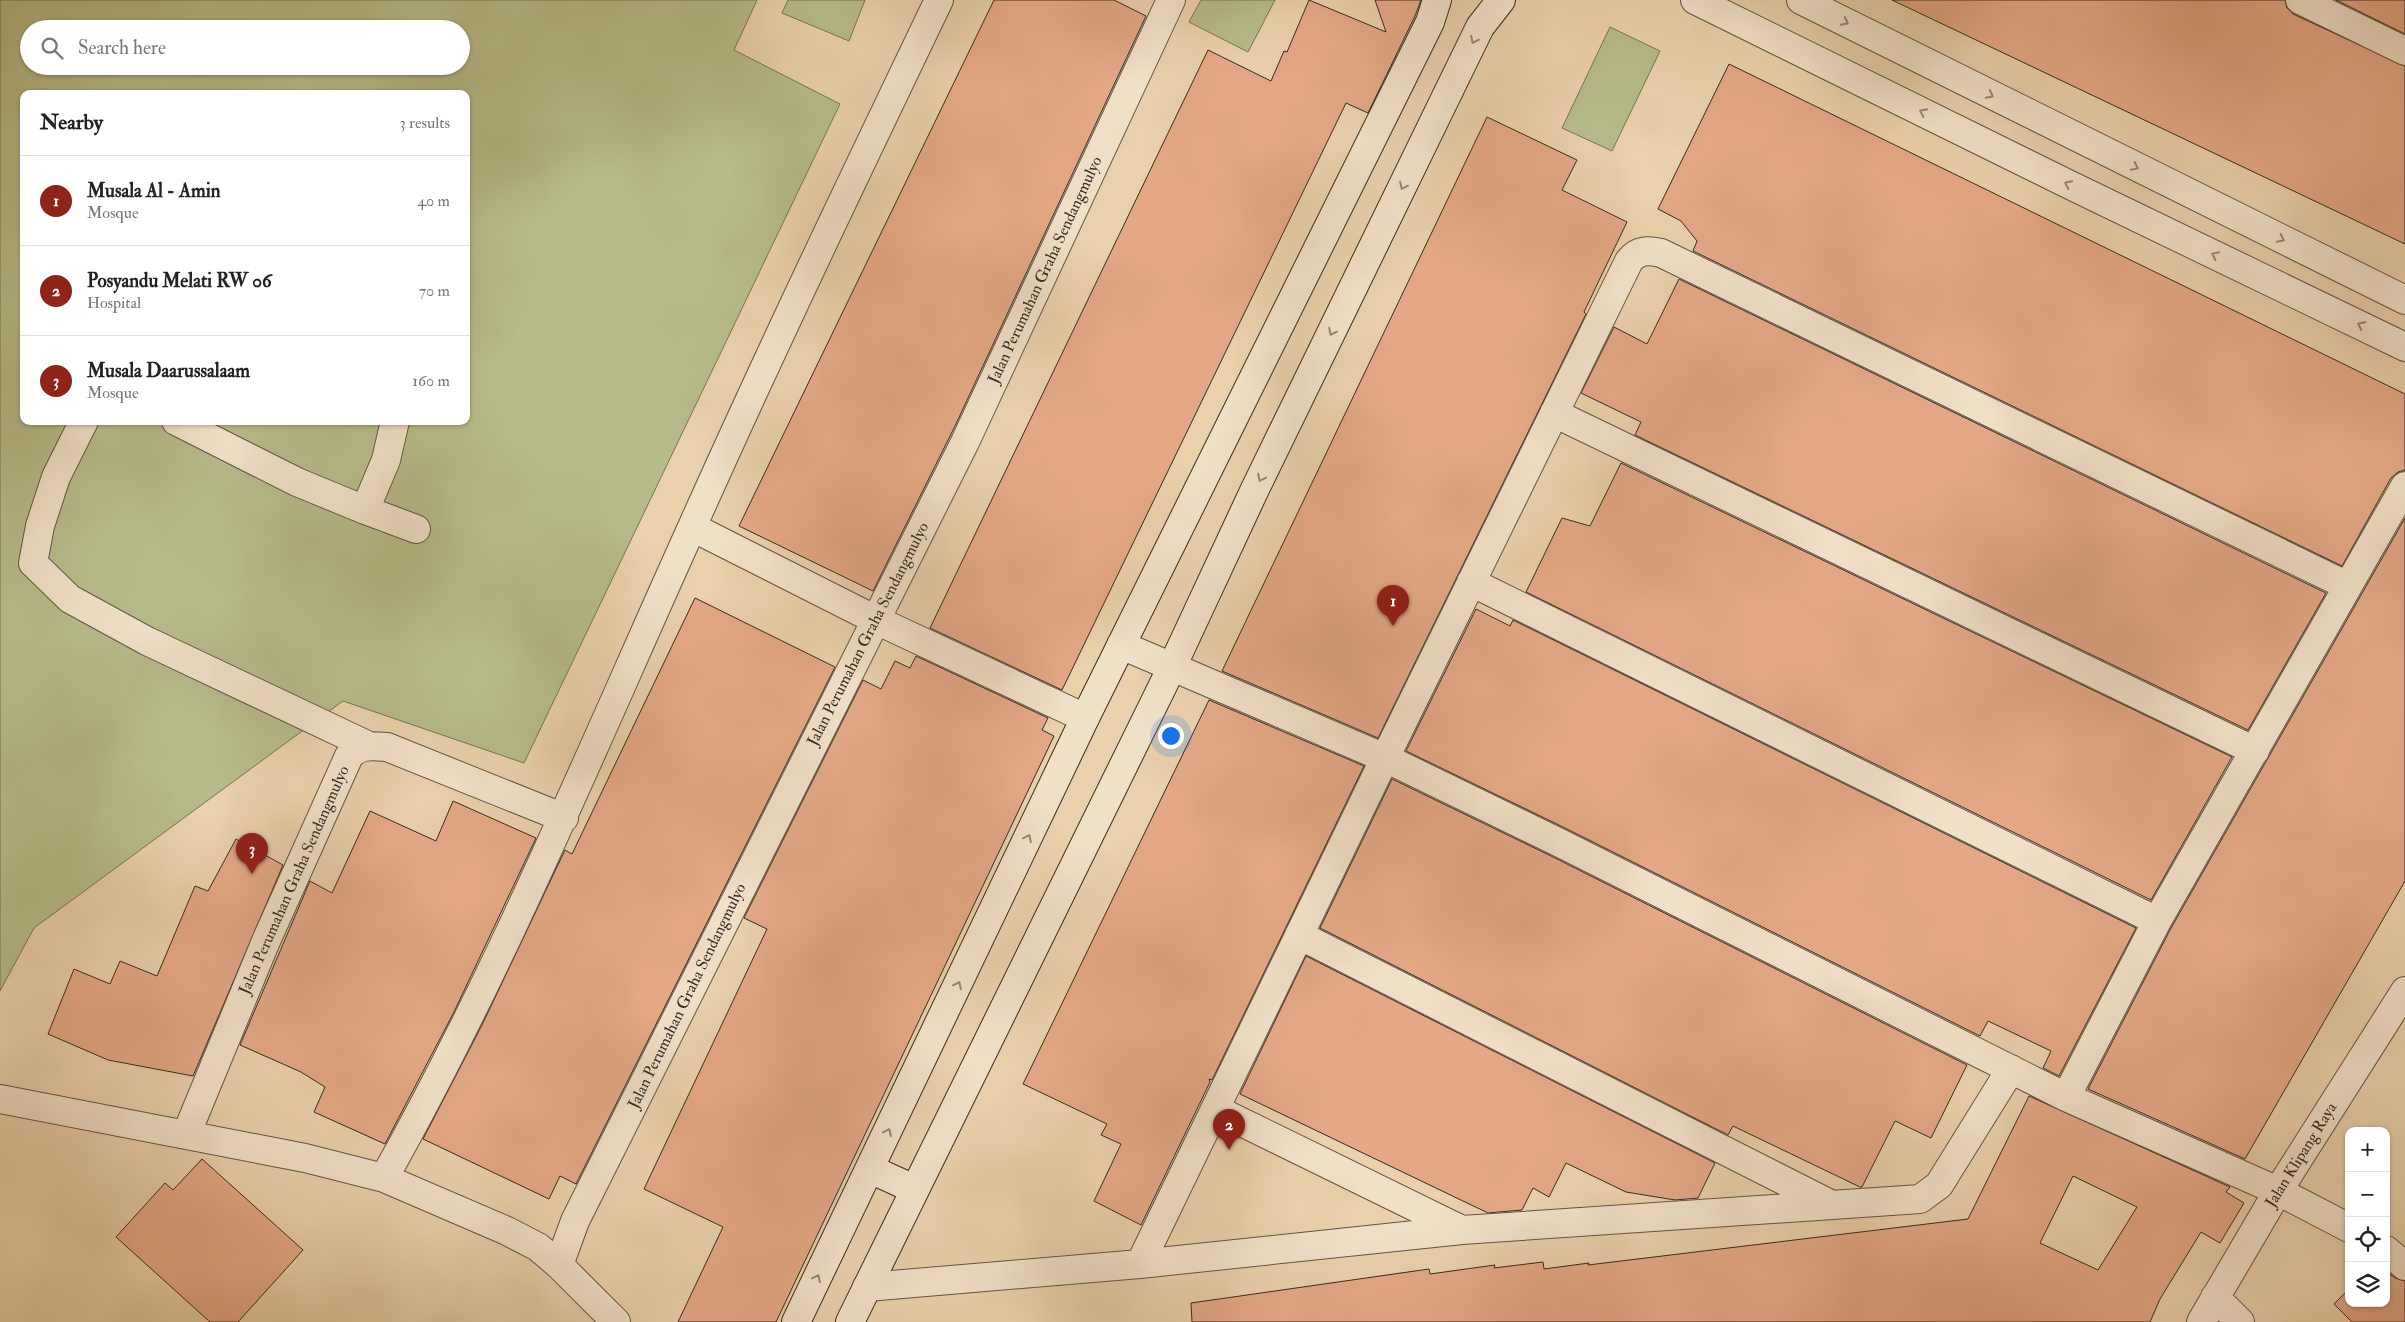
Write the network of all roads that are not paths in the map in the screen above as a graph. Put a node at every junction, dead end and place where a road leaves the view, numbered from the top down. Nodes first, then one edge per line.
1 (939, 0) edge
2 (1437, 0) edge
3 (1501, 0) edge
4 (1695, 0) edge
5 (1801, 0) edge
6 (2300, 0) edge
7 (1169, 1) edge
8 (2405, 51) edge
9 (2405, 300) edge
10 (2405, 347) edge
11 (1554, 413) junction
12 (82, 425) edge
13 (184, 425) edge
14 (394, 425) edge
15 (2405, 486) edge
16 (365, 510) junction
17 (692, 527) junction
18 (416, 529) dead end
19 (1470, 582) junction
20 (2348, 586) junction
21 (876, 620) junction
22 (1121, 646) junction
23 (1172, 667) junction
24 (1085, 718) junction
25 (369, 746) junction
26 (2255, 751) junction
27 (1385, 758) junction
28 (564, 818) junction
29 (2157, 921) junction
30 (1299, 935) junction
31 (2405, 990) edge
32 (2011, 1069) junction
33 (2066, 1097) junction
34 (0, 1099) edge
35 (1216, 1109) junction
36 (186, 1135) junction
37 (870, 1169) junction
38 (384, 1178) junction
39 (914, 1189) junction
40 (2278, 1191) junction
41 (1833, 1205) junction
42 (2345, 1226) edge
43 (1462, 1230) junction
44 (2390, 1253) edge
45 (1140, 1264) junction
46 (559, 1265) junction
47 (2405, 1266) edge
48 (867, 1287) junction
49 (2215, 1297) junction
50 (616, 1322) edge
51 (796, 1322) edge
52 (850, 1322) edge
53 (2201, 1322) edge
54 (2240, 1322) edge

1 - 17 street
2 - 22 street
3 -> 23 street
10 -> 4 street
5 -> 9 street
6 - 8 street
7 - 21 street, Jalan Perumahan Graha Sendangmulyo
11 - 19 street
11 - 20 street
11 - 26 street
12 - 25 street
13 - 16 street
14 - 16 street
15 - 20 street
16 - 18 street
17 - 21 street
17 - 28 street
19 - 27 street
19 - 29 street
20 - 26 street
21 - 24 street
21 - 46 street, Jalan Perumahan Graha Sendangmulyo
22 - 23 street
22 - 24 street
23 - 27 street
23 - 39 street
37 -> 24 street
25 - 28 street
25 - 36 street, Jalan Perumahan Graha Sendangmulyo
26 - 29 street
27 - 30 street
27 - 32 street
28 - 38 street
29 - 33 street
30 - 35 street
30 - 41 street
31 - 40 street, Jalan Klipang Raya
32 - 33 street
32 - 41 street
33 - 40 street
34 - 36 street
35 - 43 street
35 - 45 street
36 - 38 street
37 - 39 street
51 -> 37 street
38 - 46 street
39 - 48 street
40 - 42 street
40 - 49 street, Jalan Klipang Raya
41 - 43 street
43 - 45 street
44 - 47 street
45 - 48 street
46 - 50 street
48 - 52 street
49 - 53 street, Jalan Klipang Raya
49 - 54 street

